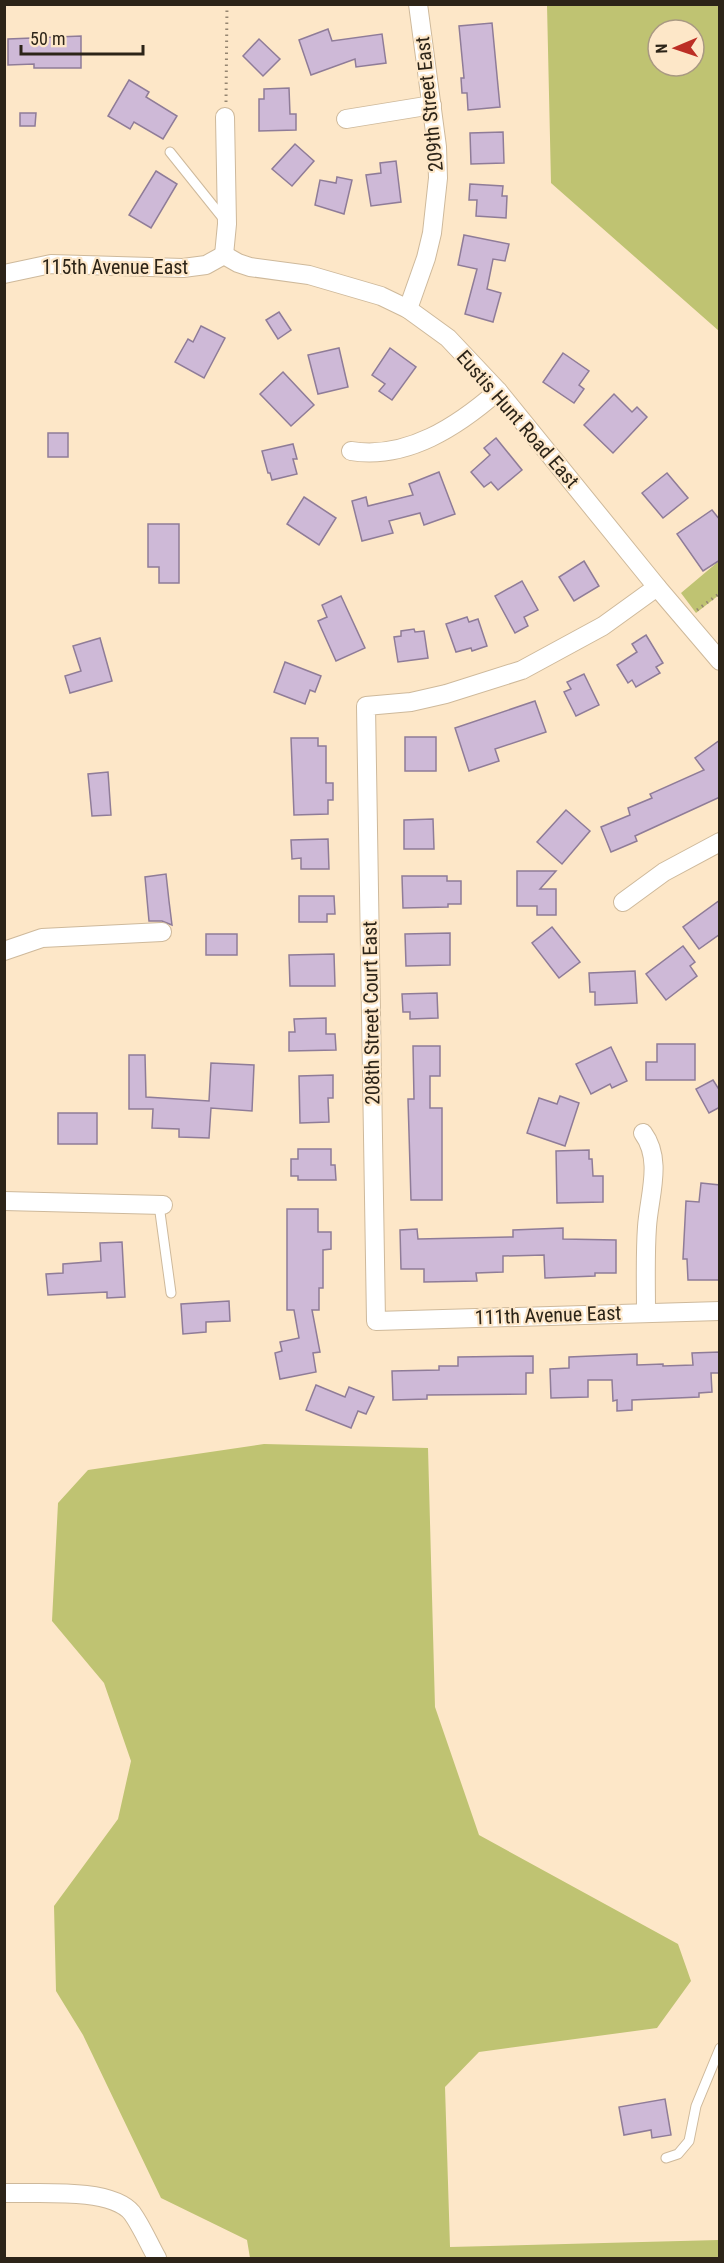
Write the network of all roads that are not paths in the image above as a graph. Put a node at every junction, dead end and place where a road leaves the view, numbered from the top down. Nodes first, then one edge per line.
1 (418, 4) edge
2 (432, 105) junction
3 (225, 117) road end
4 (346, 119) dead end
5 (170, 152) dead end
6 (227, 224) junction
7 (224, 255) junction
8 (4, 274) edge
9 (408, 309) junction
10 (498, 391) junction
11 (351, 451) dead end
12 (657, 587) junction
13 (720, 661) edge
14 (720, 842) edge
15 (623, 902) dead end
16 (162, 932) dead end
17 (4, 951) edge
18 (643, 1133) dead end
19 (4, 1201) edge
20 (161, 1205) joint
21 (171, 1293) dead end
22 (646, 1311) junction
23 (720, 1311) edge
24 (376, 1320) joint
25 (720, 2048) edge
26 (666, 2158) dead end
27 (4, 2193) edge
28 (157, 2259) edge

1 - 2 street, 209th Street East
2 - 4 street
2 - 9 street, 209th Street East
3 - 6 street
5 - 6 lane
6 - 7 street
7 - 8 street, 115th Avenue East
7 - 9 street, Eustis Hunt Road East
9 - 10 street, Eustis Hunt Road East
10 - 11 street
10 - 12 street, Eustis Hunt Road East
12 - 13 street, Eustis Hunt Road East
12 - 24 street, 208th Street Court East
14 - 15 street
16 - 17 street
18 - 22 street
19 - 20 street
20 - 21 lane
22 - 23 street, 111th Avenue East
22 - 24 street, 111th Avenue East
25 - 26 lane
27 - 28 street

